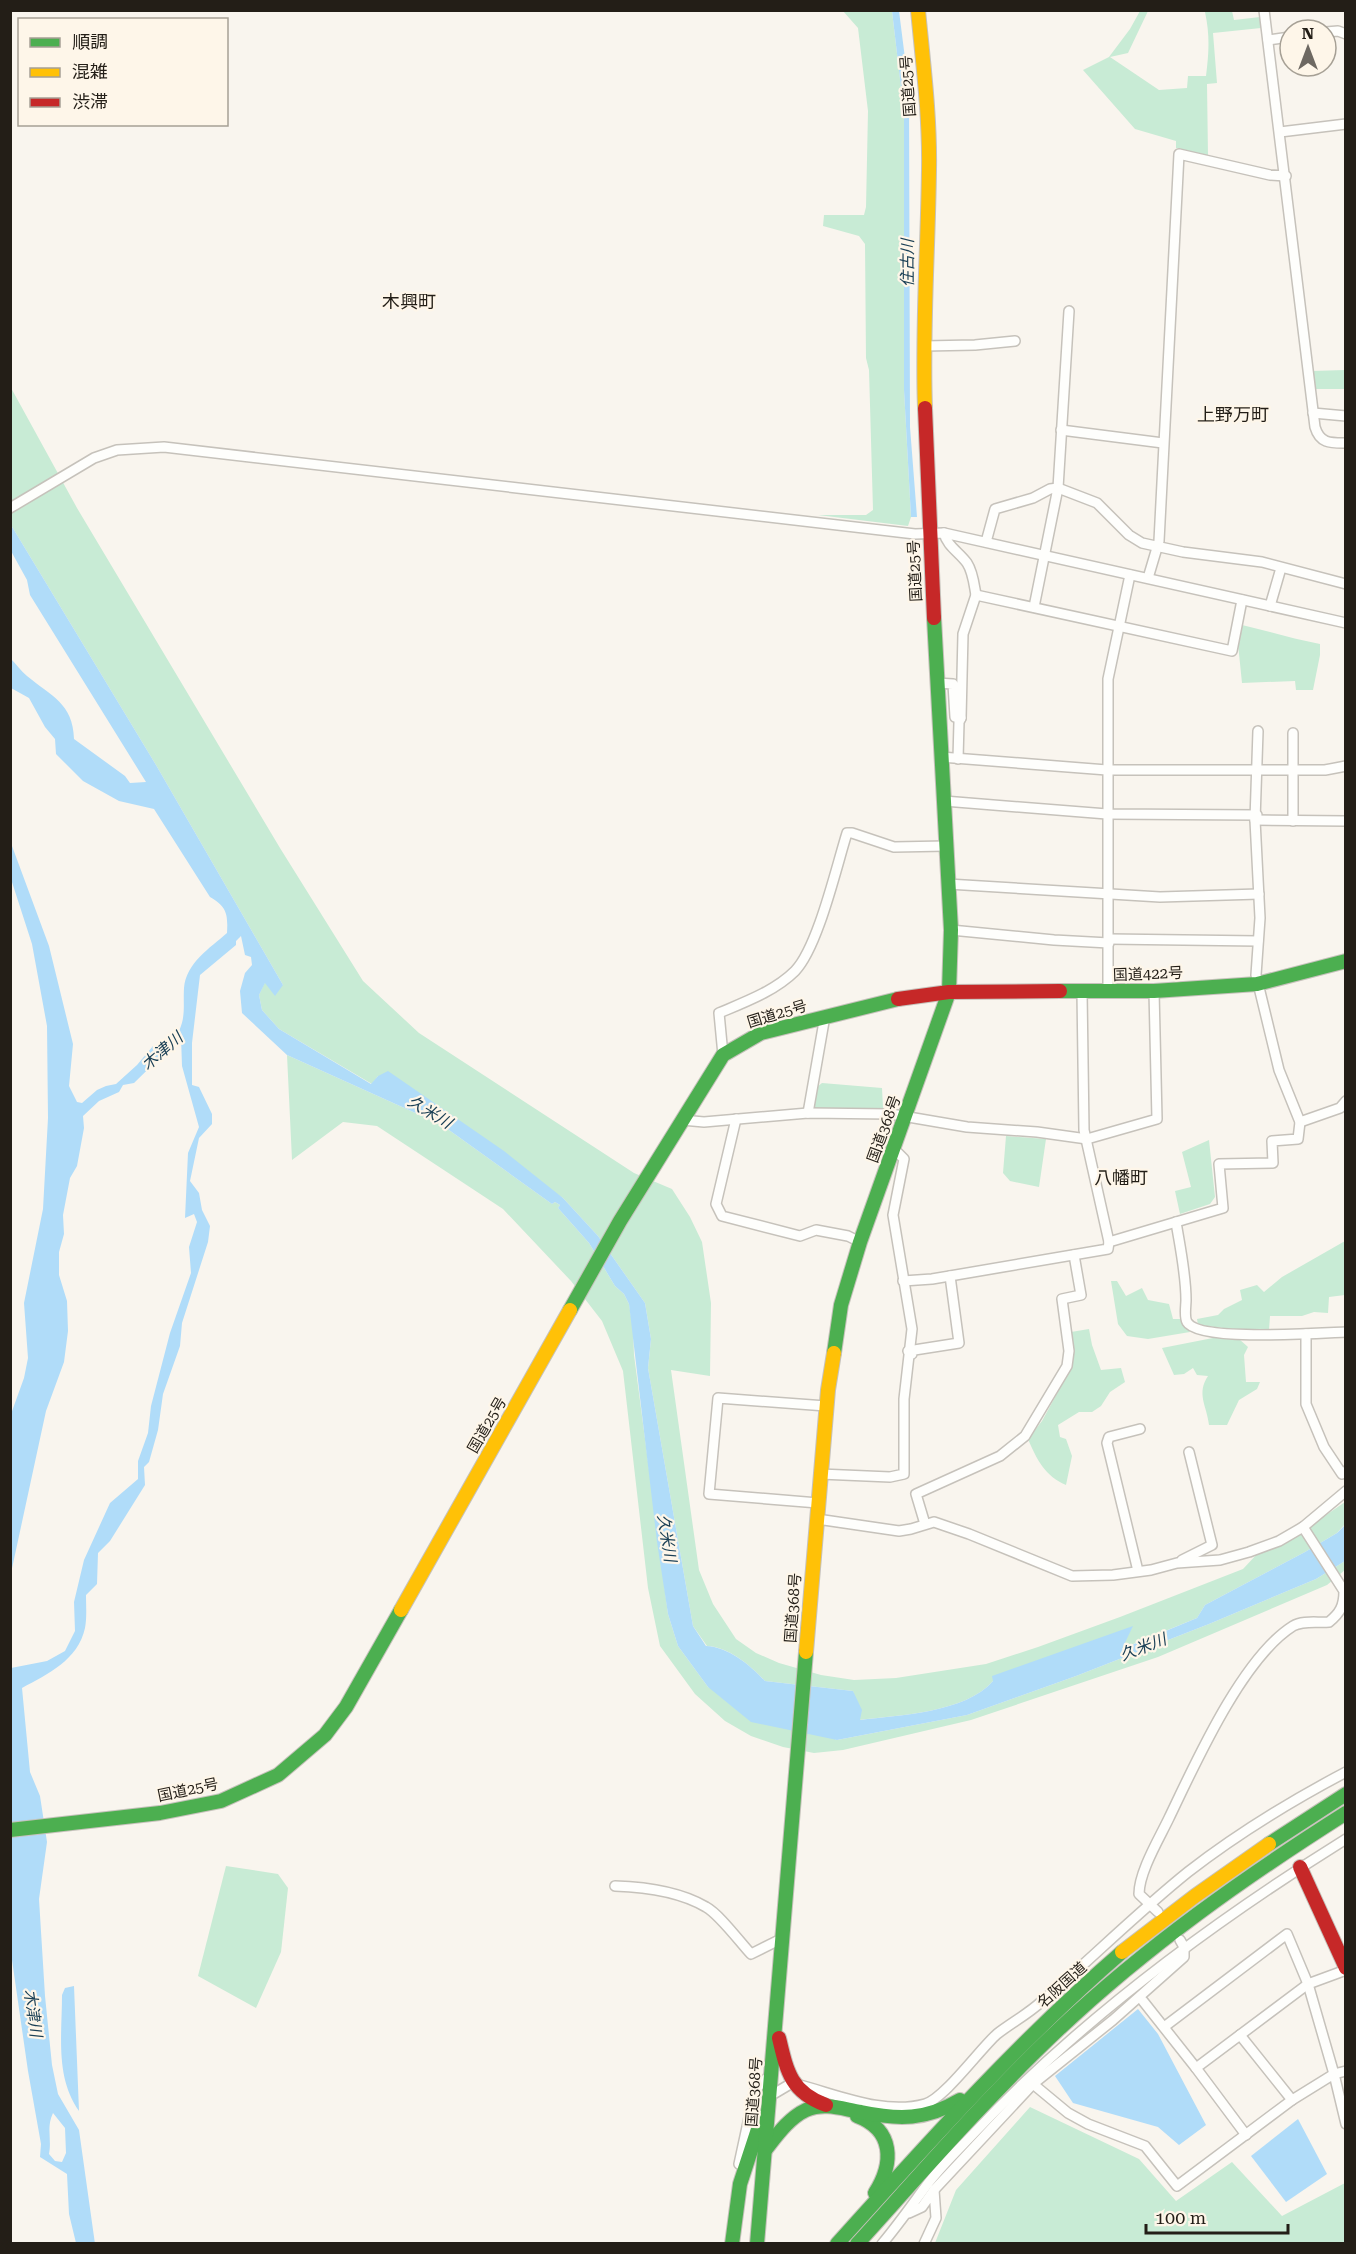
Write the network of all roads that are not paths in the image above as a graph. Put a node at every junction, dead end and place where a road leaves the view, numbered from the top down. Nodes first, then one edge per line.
1 (918, 10) edge
2 (1264, 10) edge
3 (1278, 39) edge
4 (1268, 40) junction
5 (1346, 124) edge
6 (1280, 132) junction
7 (1286, 176) junction
8 (1069, 311) dead end
9 (1015, 341) dead end
10 (924, 346) junction
11 (1313, 412) junction
12 (1346, 416) edge
13 (1060, 430) junction
14 (1163, 443) junction
15 (1346, 443) edge
16 (1058, 488) junction
17 (10, 508) edge
18 (929, 532) junction
19 (944, 533) junction
20 (986, 542) junction
21 (1157, 547) junction
22 (1044, 556) junction
23 (1281, 568) junction
24 (1130, 575) junction
25 (1148, 578) junction
26 (1346, 584) edge
27 (975, 595) junction
28 (1242, 600) junction
29 (1270, 606) junction
30 (1034, 607) junction
31 (1346, 623) edge
32 (1119, 626) junction
33 (938, 683) junction
34 (961, 718) junction
35 (1258, 731) dead end
36 (1293, 734) dead end
37 (942, 758) junction
38 (958, 759) junction
39 (1346, 766) edge
40 (1107, 770) junction
41 (1257, 770) junction
42 (1293, 770) junction
43 (944, 801) junction
44 (1107, 814) junction
45 (1256, 818) junction
46 (1293, 821) junction
47 (1346, 821) edge
48 (946, 846) junction
49 (948, 884) junction
50 (1107, 894) junction
51 (1259, 894) junction
52 (951, 930) junction
53 (1109, 941) junction
54 (1258, 941) junction
55 (1346, 961) edge
56 (1257, 984) junction
57 (1154, 991) junction
58 (949, 992) junction
59 (1082, 992) junction
60 (1108, 992) junction
61 (825, 1016) junction
62 (723, 1055) junction
63 (1344, 1105) edge
64 (808, 1113) junction
65 (906, 1116) junction
66 (736, 1119) junction
67 (682, 1120) junction
68 (1300, 1122) junction
69 (1087, 1139) junction
70 (894, 1149) junction
71 (1176, 1222) junction
72 (860, 1242) junction
73 (1109, 1242) junction
74 (1074, 1255) junction
75 (950, 1276) junction
76 (903, 1281) junction
77 (1346, 1332) edge
78 (1306, 1334) junction
79 (911, 1353) junction
80 (826, 1406) junction
81 (1140, 1429) dead end
82 (1189, 1452) dead end
83 (1346, 1471) edge
84 (820, 1474) junction
85 (1346, 1491) edge
86 (818, 1503) junction
87 (817, 1519) junction
88 (925, 1524) junction
89 (1303, 1527) junction
90 (1177, 1563) junction
91 (1138, 1571) junction
92 (1346, 1772) edge
93 (1346, 1794) edge
94 (1346, 1813) edge
95 (10, 1830) edge
96 (1346, 1839) edge
97 (1300, 1867) junction
98 (615, 1886) dead end
99 (1149, 1904) junction
100 (1158, 1912) dead end
101 (1150, 1932) junction
102 (781, 1939) junction
103 (1182, 1943) junction
104 (1346, 1969) edge
105 (1308, 1984) junction
106 (1143, 2001) dead end
107 (775, 2019) junction
108 (1164, 2027) junction
109 (1240, 2035) junction
110 (1196, 2068) junction
111 (1346, 2071) edge
112 (772, 2073) junction
113 (1335, 2074) junction
114 (792, 2083) junction
115 (1033, 2084) junction
116 (770, 2096) junction
117 (1292, 2100) junction
118 (826, 2105) junction
119 (1346, 2124) edge
120 (1246, 2135) junction
121 (766, 2149) junction
122 (907, 2188) junction
123 (934, 2190) junction
124 (760, 2208) junction
125 (907, 2214) junction
126 (725, 2244) edge
127 (732, 2244) edge
128 (757, 2244) edge
129 (830, 2244) edge
130 (837, 2244) edge
131 (857, 2244) edge
132 (866, 2244) edge
133 (882, 2244) edge
134 (924, 2244) edge

1 - 10 main road, 国道25号
2 - 4 street
3 - 4 street
4 - 6 street
5 - 6 street
6 - 7 street
7 - 11 street
7 - 14 street
8 - 13 street
9 - 10 street
10 - 18 main road, 国道25号
11 - 12 street
11 - 15 street
13 - 14 street
13 - 16 street
14 - 21 street
16 - 20 street
16 - 21 street
16 - 22 street
17 - 18 street
18 - 19 street
18 - 33 main road, 国道25号
19 - 20 street
19 - 27 street
20 - 22 street
21 - 23 street
21 - 25 street
22 - 24 street
22 - 30 street
23 - 26 street
23 - 29 street
24 - 25 street
24 - 32 street
25 - 28 street
27 - 30 street
27 - 34 street
28 - 29 street
28 - 32 street
29 - 31 street
30 - 32 street
32 - 40 street
33 - 34 street
33 - 37 main road, 国道25号
34 - 38 street
35 - 41 street
36 - 42 street
37 - 38 street
37 - 43 main road, 国道25号
38 - 40 street
39 - 42 street
40 - 41 street
40 - 44 street
41 - 42 street
41 - 45 street
42 - 46 street
43 - 44 street
43 - 48 main road, 国道25号
44 - 45 street
44 - 50 street
45 - 46 street
45 - 51 street
46 - 47 street
48 - 49 main road, 国道25号
48 - 62 street
49 - 50 street
49 - 52 main road, 国道25号
50 - 51 street
50 - 53 street
51 - 54 street
52 - 53 street
52 - 58 main road, 国道25号
53 - 54 street
53 - 60 street
54 - 56 street
55 - 56 main road, 国道422号
56 - 57 main road, 国道422号
56 - 68 street
57 - 60 main road, 国道422号
57 - 69 street
58 - 59 main road, 国道422号
58 - 61 main road, 国道25号
58 - 65 main road, 国道368号
59 - 60 main road, 国道422号
59 - 69 street
61 - 62 main road, 国道25号
61 - 64 street
62 - 67 main road, 国道25号
63 - 68 street
64 - 65 street
64 - 66 street
65 - 69 street
65 - 70 main road, 国道368号
66 - 67 street
66 - 72 street
67 - 95 main road, 国道25号
68 - 71 street
69 - 73 street
70 - 72 main road, 国道368号
70 - 76 street
71 - 73 street
71 - 78 street
72 - 80 main road, 国道368号
73 - 74 street
74 - 75 street
74 - 88 street
75 - 76 street
75 - 79 street
76 - 79 street
77 - 78 street
78 - 83 street
79 - 84 street
80 - 84 main road, 国道368号
80 - 86 street
81 - 91 street
82 - 90 street
84 - 86 main road, 国道368号
85 - 89 street
86 - 87 main road, 国道368号
87 - 88 street
87 - 102 main road, 国道368号
88 - 91 street
89 - 90 street
89 - 99 street
90 - 91 street
92 - 99 street
93 - 101 main road, 名阪国道
94 - 122 main road, 名阪国道
96 - 97 street
97 - 103 street
97 - 104 main road
98 - 102 street
99 - 100 street
99 - 114 street
101 - 118 main road
101 - 130 main road, 名阪国道
102 - 107 main road, 国道368号
103 - 115 street
103 - 125 street
104 - 105 street
105 - 108 street
105 - 109 street
105 - 113 street
106 - 108 street
107 - 112 main road, 国道368号
107 - 114 main road
108 - 110 street
109 - 110 street
109 - 117 street
110 - 120 street
111 - 113 street
112 - 116 main road, 国道368号
112 - 126 street
113 - 117 street
113 - 119 street
114 - 116 street
114 - 118 main road
115 - 120 street
115 - 123 street
116 - 121 main road, 国道368号
116 - 127 main road
117 - 120 street
118 - 121 main road
121 - 124 main road, 国道368号
122 - 131 main road, 名阪国道
122 - 132 main road
123 - 125 street
123 - 134 street
124 - 128 main road, 国道368号
124 - 129 main road
125 - 133 street

